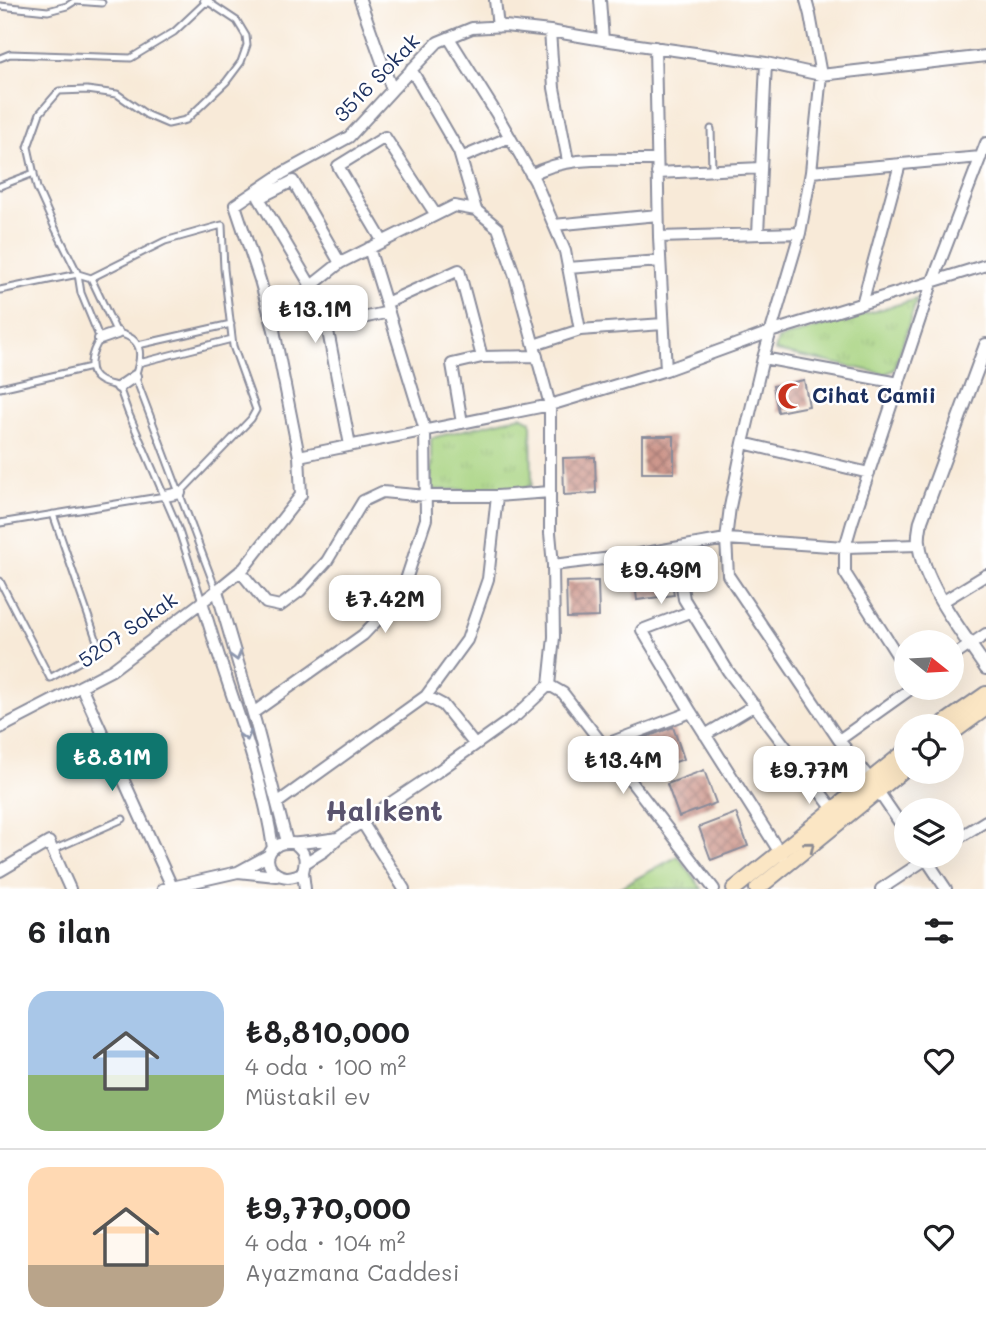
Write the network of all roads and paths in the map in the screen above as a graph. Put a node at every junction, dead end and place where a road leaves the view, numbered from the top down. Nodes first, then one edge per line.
1 (206, 0) edge
2 (360, 0) edge
3 (495, 0) edge
4 (600, 0) edge
5 (806, 0) edge
6 (102, 3) dead end
7 (0, 6) edge
8 (498, 27) junction
9 (550, 31) junction
10 (449, 38) junction
11 (603, 40) junction
12 (655, 47) junction
13 (986, 56) edge
14 (0, 58) edge
15 (766, 63) junction
16 (411, 69) junction
17 (821, 75) junction
18 (391, 90) junction
19 (711, 129) dead end
20 (510, 137) junction
21 (986, 143) edge
22 (981, 156) junction
23 (461, 158) junction
24 (657, 160) junction
25 (568, 162) junction
26 (900, 164) junction
27 (761, 168) junction
28 (712, 170) junction
29 (34, 173) junction
30 (657, 173) junction
31 (811, 173) junction
32 (531, 175) junction
33 (0, 186) edge
34 (476, 210) junction
35 (436, 215) junction
36 (658, 215) junction
37 (239, 219) junction
38 (222, 225) junction
39 (554, 225) junction
40 (800, 233) junction
41 (758, 234) junction
42 (659, 237) junction
43 (383, 242) junction
44 (369, 248) junction
45 (660, 261) junction
46 (340, 263) junction
47 (986, 265) edge
48 (568, 268) junction
49 (78, 274) junction
50 (92, 278) junction
51 (932, 283) junction
52 (311, 286) junction
53 (0, 290) edge
54 (862, 304) junction
55 (320, 306) dead end
56 (387, 308) junction
57 (231, 324) junction
58 (663, 324) junction
59 (327, 326) junction
60 (274, 330) junction
61 (580, 330) junction
62 (117, 332) junction
63 (770, 332) junction
64 (100, 339) junction
65 (232, 339) junction
66 (138, 345) junction
67 (986, 345) edge
68 (535, 350) junction
69 (482, 357) junction
70 (763, 358) junction
71 (139, 363) junction
72 (90, 367) junction
73 (666, 370) junction
74 (135, 376) junction
75 (899, 383) junction
76 (119, 387) junction
77 (0, 388) edge
78 (550, 405) junction
79 (462, 423) junction
80 (425, 430) junction
81 (743, 443) junction
82 (350, 445) junction
83 (299, 456) junction
84 (869, 473) junction
85 (550, 492) junction
86 (180, 493) junction
87 (164, 496) junction
88 (426, 496) junction
89 (497, 496) junction
90 (53, 514) junction
91 (0, 523) edge
92 (726, 539) junction
93 (919, 545) junction
94 (845, 547) junction
95 (676, 548) junction
96 (553, 565) junction
97 (240, 571) junction
98 (986, 575) edge
99 (0, 581) edge
100 (216, 591) junction
101 (202, 601) junction
102 (942, 602) junction
103 (692, 611) junction
104 (986, 634) edge
105 (970, 644) junction
106 (964, 648) edge
107 (894, 650) edge
108 (986, 668) edge
109 (549, 685) junction
110 (81, 686) junction
111 (986, 694) edge
112 (426, 696) junction
113 (895, 700) edge
114 (755, 705) junction
115 (986, 708) edge
116 (691, 712) junction
117 (253, 713) junction
118 (957, 714) edge
119 (964, 724) edge
120 (0, 728) edge
121 (705, 735) junction
122 (839, 740) junction
123 (475, 745) junction
124 (604, 745) junction
125 (894, 764) edge
126 (894, 774) edge
127 (874, 785) junction
128 (277, 803) junction
129 (833, 809) junction
130 (894, 814) edge
131 (123, 819) dead end
132 (986, 821) edge
133 (362, 822) junction
134 (964, 835) edge
135 (338, 838) junction
136 (291, 843) junction
137 (53, 850) junction
138 (271, 851) junction
139 (784, 858) junction
140 (304, 868) junction
141 (911, 868) edge
142 (934, 868) edge
143 (0, 871) edge
144 (238, 872) junction
145 (281, 881) edge
146 (169, 888) edge
147 (70, 889) edge
148 (305, 889) edge
149 (404, 889) edge
150 (714, 889) edge
151 (734, 889) edge
152 (757, 889) edge
153 (881, 889) edge
154 (946, 889) edge

1 - 14 lane
1 - 29 lane
2 - 18 street
3 - 8 street
4 - 11 street
5 - 17 street
6 - 7 lane
8 - 9 street, 3516 Sokak
8 - 10 street, 3516 Sokak
9 - 11 street, 3516 Sokak
9 - 25 street
10 - 16 street, 3516 Sokak
10 - 20 street
11 - 12 street, 3516 Sokak
12 - 15 street, 3516 Sokak
12 - 24 street
13 - 17 street, 3516 Sokak
15 - 17 street, 3516 Sokak
15 - 27 street
16 - 18 street, 3516 Sokak
16 - 23 street
17 - 31 street
18 - 37 street, 3516 Sokak
19 - 28 lane
20 - 23 street
20 - 32 street
21 - 22 street
22 - 26 street
22 - 51 street
23 - 34 street
24 - 25 street
24 - 30 street
25 - 32 street
26 - 31 street
26 - 54 street
27 - 28 street
27 - 41 street
28 - 30 street
29 - 33 lane
29 - 49 lane
30 - 36 street
31 - 40 street
32 - 39 street
34 - 35 street
34 - 68 street
35 - 43 street
35 - 43 street
36 - 39 street
36 - 42 street
37 - 38 lane
37 - 60 street
38 - 50 lane
38 - 57 lane
39 - 48 street
40 - 41 street
40 - 63 street
41 - 42 street
42 - 45 street
43 - 44 street
44 - 46 street
44 - 56 street
45 - 48 street
45 - 58 street
46 - 52 street
46 - 52 street
47 - 51 street
48 - 61 street
49 - 50 lane
49 - 53 lane
49 - 64 lane
50 - 62 lane
51 - 54 street
51 - 75 street
52 - 60 street
54 - 63 street
55 - 59 lane
56 - 59 street
56 - 69 street
56 - 80 street
57 - 65 lane
57 - 66 lane
58 - 61 street
58 - 73 street
59 - 82 street
60 - 83 street
61 - 68 street
62 - 64 street
62 - 66 lane
63 - 70 street
63 - 73 street
64 - 72 lane
65 - 71 lane
65 - 86 lane
66 - 71 lane
67 - 93 street
68 - 69 street
68 - 78 street
69 - 79 street
70 - 75 street
70 - 81 street
71 - 74 lane
72 - 76 lane
72 - 77 lane
73 - 78 street
74 - 76 street
74 - 86 lane
75 - 84 street
76 - 87 lane
78 - 79 street
78 - 85 street
79 - 80 street
80 - 82 street
80 - 88 street
81 - 84 street
81 - 92 street
82 - 83 street
83 - 97 street
84 - 94 street
85 - 89 street
85 - 96 street
86 - 87 street
86 - 100 lane
87 - 90 lane
87 - 101 lane
88 - 89 street
88 - 97 street
88 - 117 street
89 - 112 street
90 - 91 lane
90 - 99 lane
92 - 94 street
92 - 95 street
92 - 122 street
93 - 94 street
93 - 102 street
94 - 107 street
95 - 96 street
95 - 103 street
96 - 109 street
97 - 100 street
98 - 102 street
100 - 101 street, 5207 Sokak
100 -> 117 street
101 - 110 street, 5207 Sokak
101 -> 138 street
102 - 105 street
103 - 114 street
103 - 116 street
104 - 105 street
105 - 106 street
105 - 108 street
109 - 123 street
109 - 124 street
110 - 120 street, 5207 Sokak
110 - 146 street
111 - 118 main road
112 - 123 street
112 - 128 street
113 - 122 street
114 - 121 street
114 - 129 street
115 - 119 main road
116 - 121 street
116 - 124 street
117 - 128 street
121 - 139 street
122 - 127 street
123 - 133 street
124 - 150 street
125 - 127 main road
126 - 127 main road
127 - 129 main road
127 - 130 street
139 -> 127 main road
128 - 136 street
129 - 139 main road
131 - 137 lane
132 - 134 street
133 - 135 street
133 - 149 street
135 - 136 street
135 - 140 street
136 - 138 street
136 - 140 street
137 - 143 street
137 - 147 street
138 - 144 street
138 - 145 street
139 - 151 main road
139 - 152 main road
140 - 145 street
140 - 148 street
141 - 153 street
142 - 154 street
144 - 145 street
144 - 146 street

